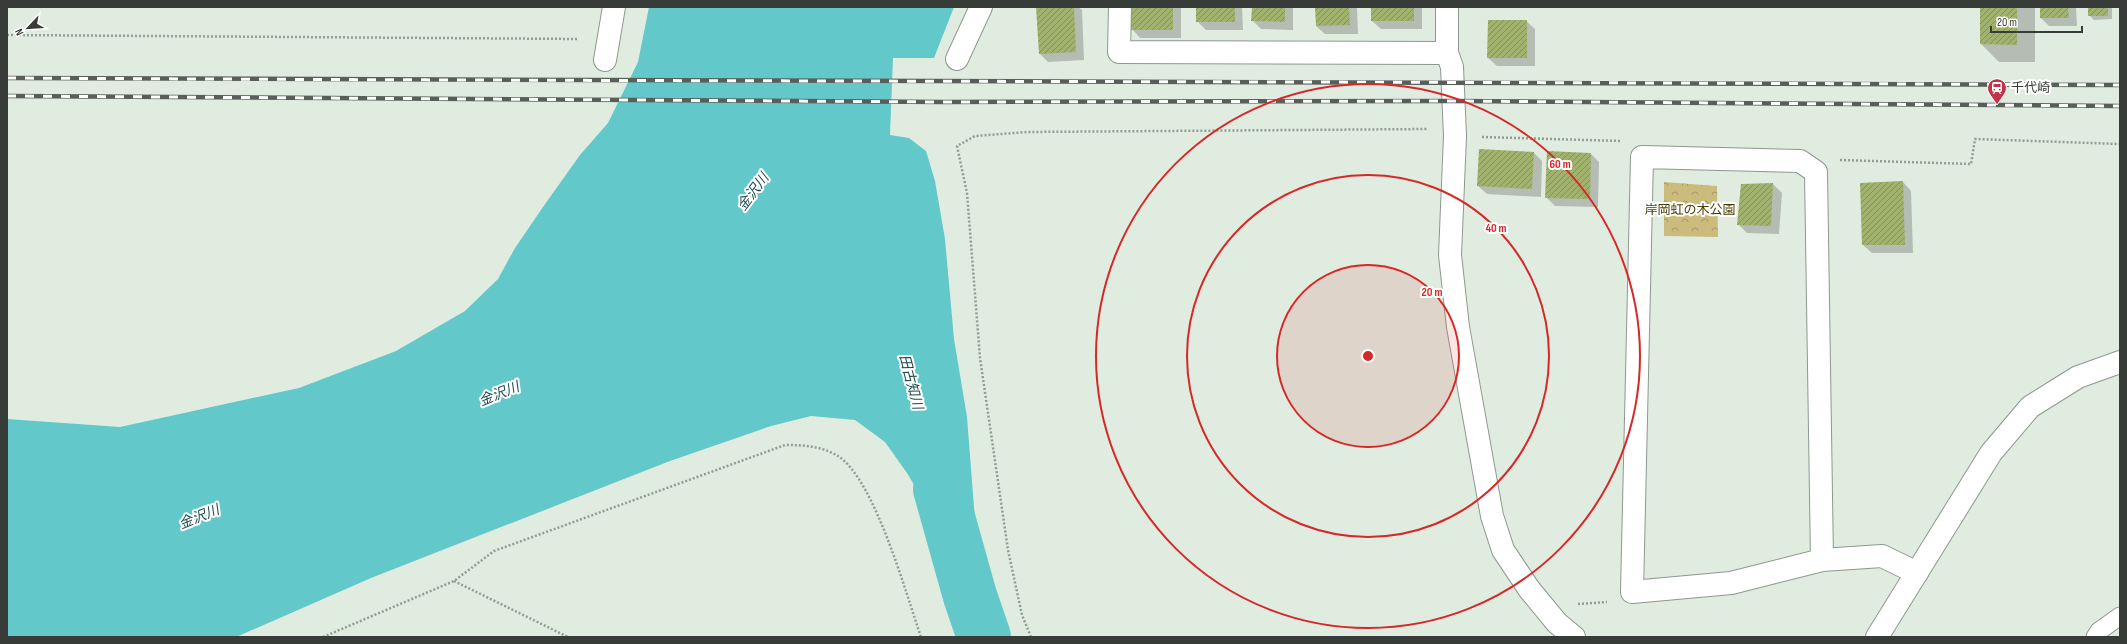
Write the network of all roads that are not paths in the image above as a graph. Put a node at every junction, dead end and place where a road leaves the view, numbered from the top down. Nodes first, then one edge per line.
1 (614, 7) edge
2 (980, 7) edge
3 (1120, 7) edge
4 (1447, 7) edge
5 (1447, 53) junction
6 (957, 59) dead end
7 (605, 60) dead end
8 (2120, 362) edge
9 (1822, 560) junction
10 (1917, 573) junction
11 (2120, 616) edge
12 (1574, 637) edge
13 (1877, 637) edge
14 (2095, 637) edge

1 - 7 street
2 - 6 street
3 - 5 street
4 - 5 street
5 - 12 street
8 - 10 street
9 - 9 street
9 - 10 street
10 - 13 street
11 - 14 lane

